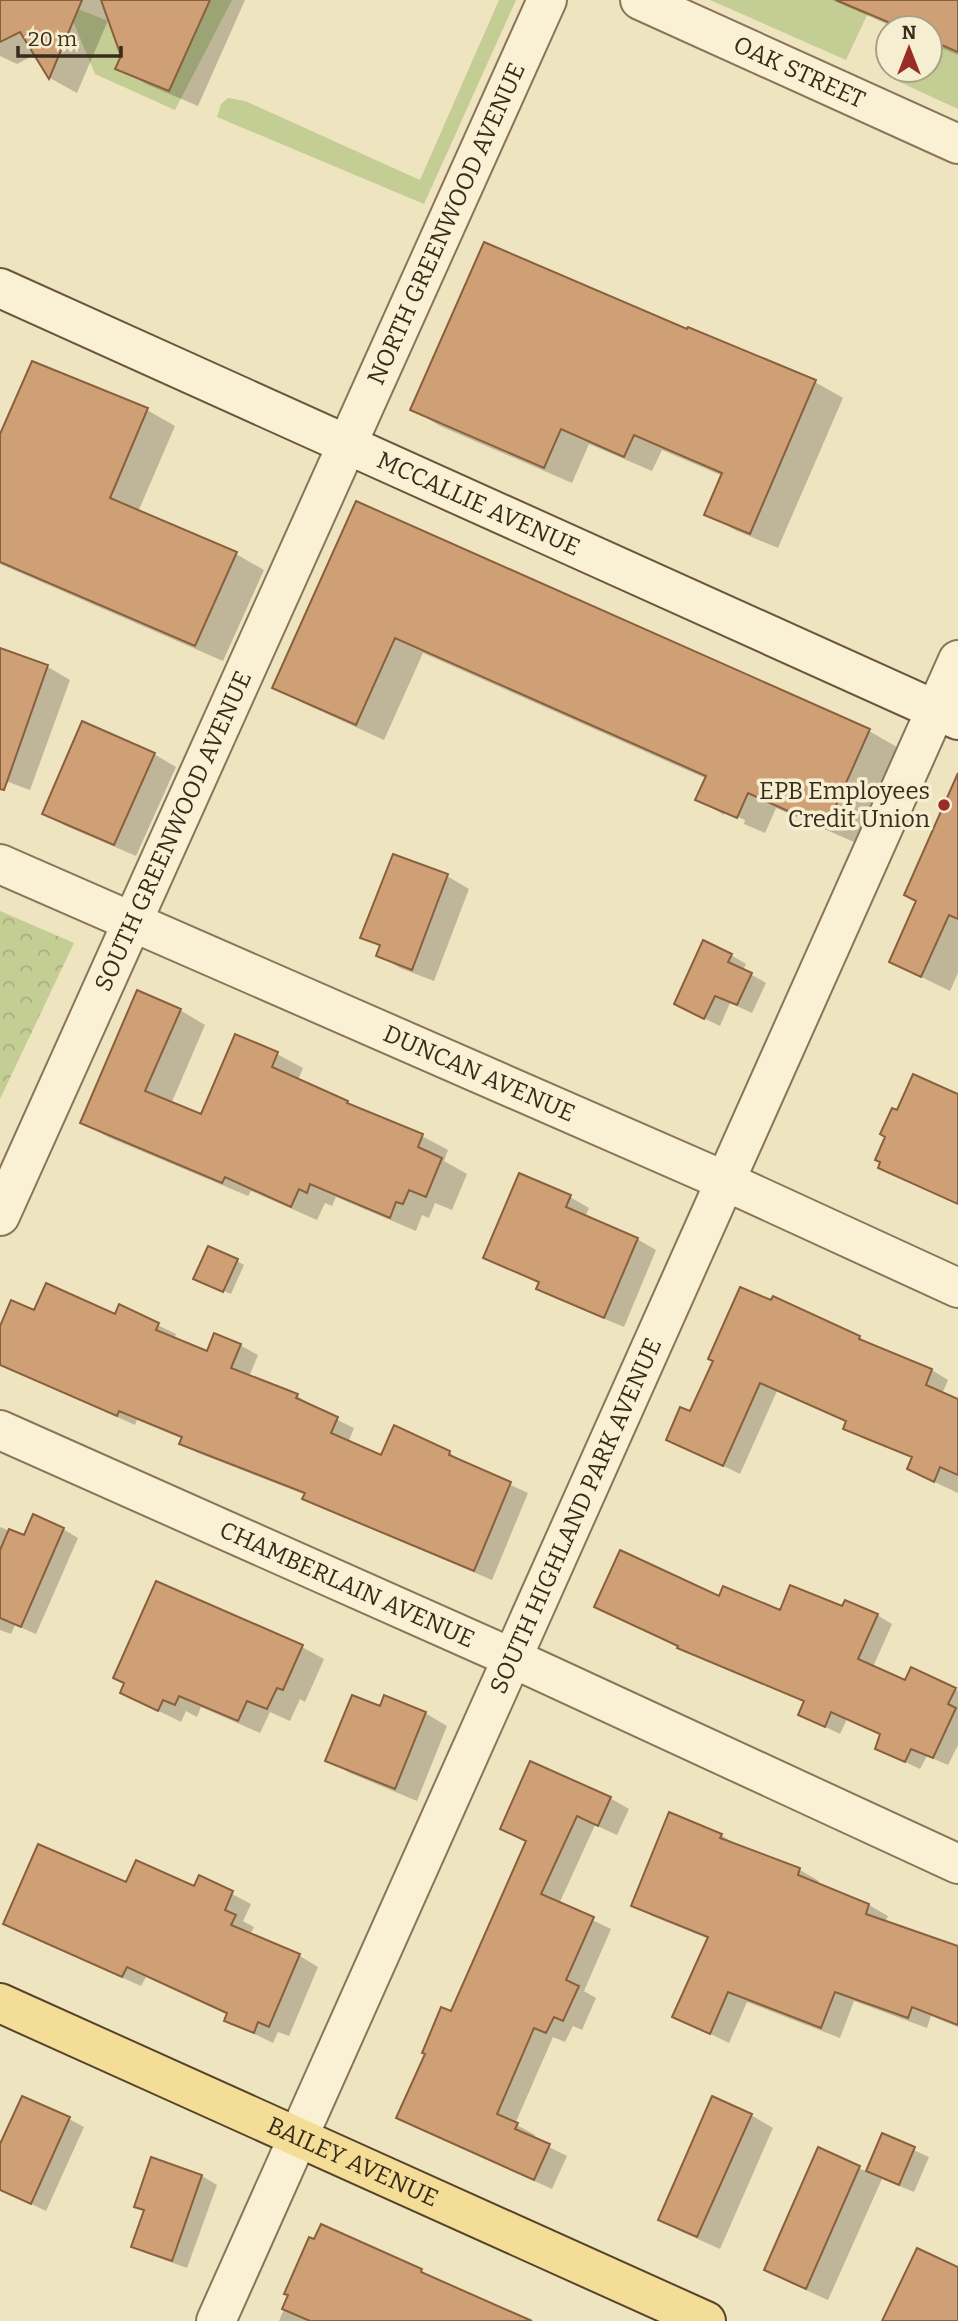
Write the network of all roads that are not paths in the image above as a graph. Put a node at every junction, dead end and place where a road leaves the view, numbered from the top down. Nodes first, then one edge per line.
1 (547, 0) edge
2 (640, 0) edge
3 (958, 144) edge
4 (0, 288) edge
5 (347, 445) junction
6 (958, 660) edge
7 (947, 715) edge
8 (0, 864) edge
9 (132, 923) junction
10 (725, 1181) junction
11 (0, 1216) edge
12 (958, 1288) edge
13 (0, 1430) edge
14 (512, 1658) junction
15 (958, 1864) edge
16 (0, 2003) edge
17 (298, 2138) junction
18 (216, 2321) edge
19 (706, 2321) edge

1 - 5 street, NORTH GREENWOOD AVENUE
2 - 3 street, OAK STREET
4 - 5 street, MCCALLIE AVENUE
5 - 7 street, MCCALLIE AVENUE
5 - 9 street, SOUTH GREENWOOD AVENUE
6 - 7 street, SOUTH HIGHLAND PARK AVENUE
7 - 10 street, SOUTH HIGHLAND PARK AVENUE
8 - 9 street, DUNCAN AVENUE
9 - 10 street, DUNCAN AVENUE
9 - 11 street, SOUTH GREENWOOD AVENUE
10 - 12 street, DUNCAN AVENUE
10 - 14 street, SOUTH HIGHLAND PARK AVENUE
13 - 14 street, CHAMBERLAIN AVENUE
14 - 15 street, CHAMBERLAIN AVENUE
14 - 17 street, SOUTH HIGHLAND PARK AVENUE
16 - 17 main road, BAILEY AVENUE
17 - 18 street, SOUTH HIGHLAND PARK AVENUE
17 - 19 main road, BAILEY AVENUE

